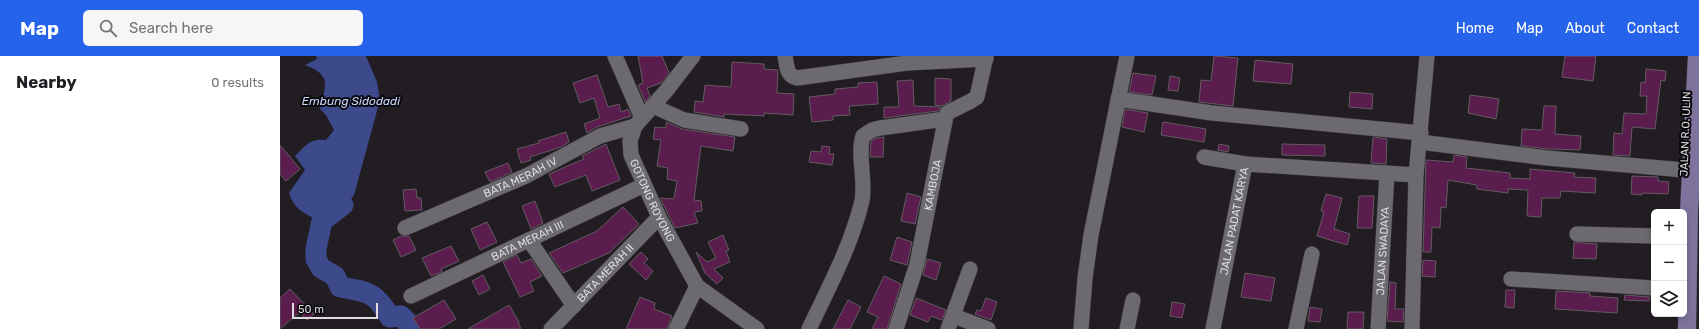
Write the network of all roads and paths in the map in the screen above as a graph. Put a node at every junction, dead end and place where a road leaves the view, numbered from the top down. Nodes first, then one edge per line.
1 (615, 56) edge
2 (693, 56) edge
3 (785, 56) edge
4 (1127, 56) edge
5 (1427, 56) edge
6 (1687, 56) edge
7 (1698, 56) edge
8 (986, 58) edge
9 (1697, 86) edge
10 (1118, 99) junction
11 (653, 106) junction
12 (945, 119) junction
13 (639, 122) junction
14 (741, 130) dead end
15 (1420, 137) junction
16 (1204, 157) dead end
17 (1245, 164) junction
18 (1684, 170) junction
19 (1387, 174) junction
20 (1416, 175) junction
21 (644, 185) junction
22 (1690, 212) edge
23 (659, 216) junction
24 (405, 228) dead end
25 (1577, 234) dead end
26 (1651, 236) edge
27 (530, 240) junction
28 (1312, 254) dead end
29 (970, 269) dead end
30 (1511, 279) dead end
31 (697, 286) junction
32 (1651, 288) edge
33 (411, 296) dead end
34 (1133, 300) dead end
35 (574, 306) junction
36 (1678, 317) edge
37 (951, 322) edge
38 (551, 329) edge
39 (676, 329) edge
40 (757, 329) edge
41 (809, 329) edge
42 (896, 329) edge
43 (988, 329) edge
44 (1081, 329) edge
45 (1127, 329) edge
46 (1213, 329) edge
47 (1296, 329) edge
48 (1378, 329) edge
49 (1412, 329) edge
50 (1677, 329) edge
51 (1687, 329) edge

1 - 13 street
2 - 11 street, GOTONG ROYONG
3 - 8 street
4 - 10 street
5 - 15 street
6 - 18 main road, JALAN R.O. ULIN
7 - 9 main road, JALAN R.O. ULIN
8 - 12 street
9 - 22 main road, JALAN R.O. ULIN
10 - 15 street
10 - 44 street
11 - 13 street, GOTONG ROYONG
11 - 14 street
12 - 41 street
12 - 42 street, KAMBOJA
13 - 21 street, GOTONG ROYONG
13 - 24 street, BATA MERAH IV
15 - 18 street
15 - 20 street
16 - 17 street
17 - 19 street, JALAN PADAT KARYA
17 - 46 street, JALAN PADAT KARYA
18 - 22 main road, JALAN R.O. ULIN
19 - 20 street, JALAN PADAT KARYA
19 - 48 street, JALAN SWADAYA
20 - 49 street
21 - 23 street, GOTONG ROYONG
21 - 27 street, BATA MERAH III
22 - 51 main road, JALAN R.O. ULIN
23 - 31 street, GOTONG ROYONG
23 - 35 street, BATA MERAH II
25 - 26 street
27 - 33 street, BATA MERAH III
27 - 35 street
28 - 47 street
29 - 37 street
30 - 32 street
31 - 39 street
31 - 40 street, GOTONG ROYONG
34 - 45 street
35 - 38 street, BATA MERAH II
36 - 50 main road
37 - 43 street

